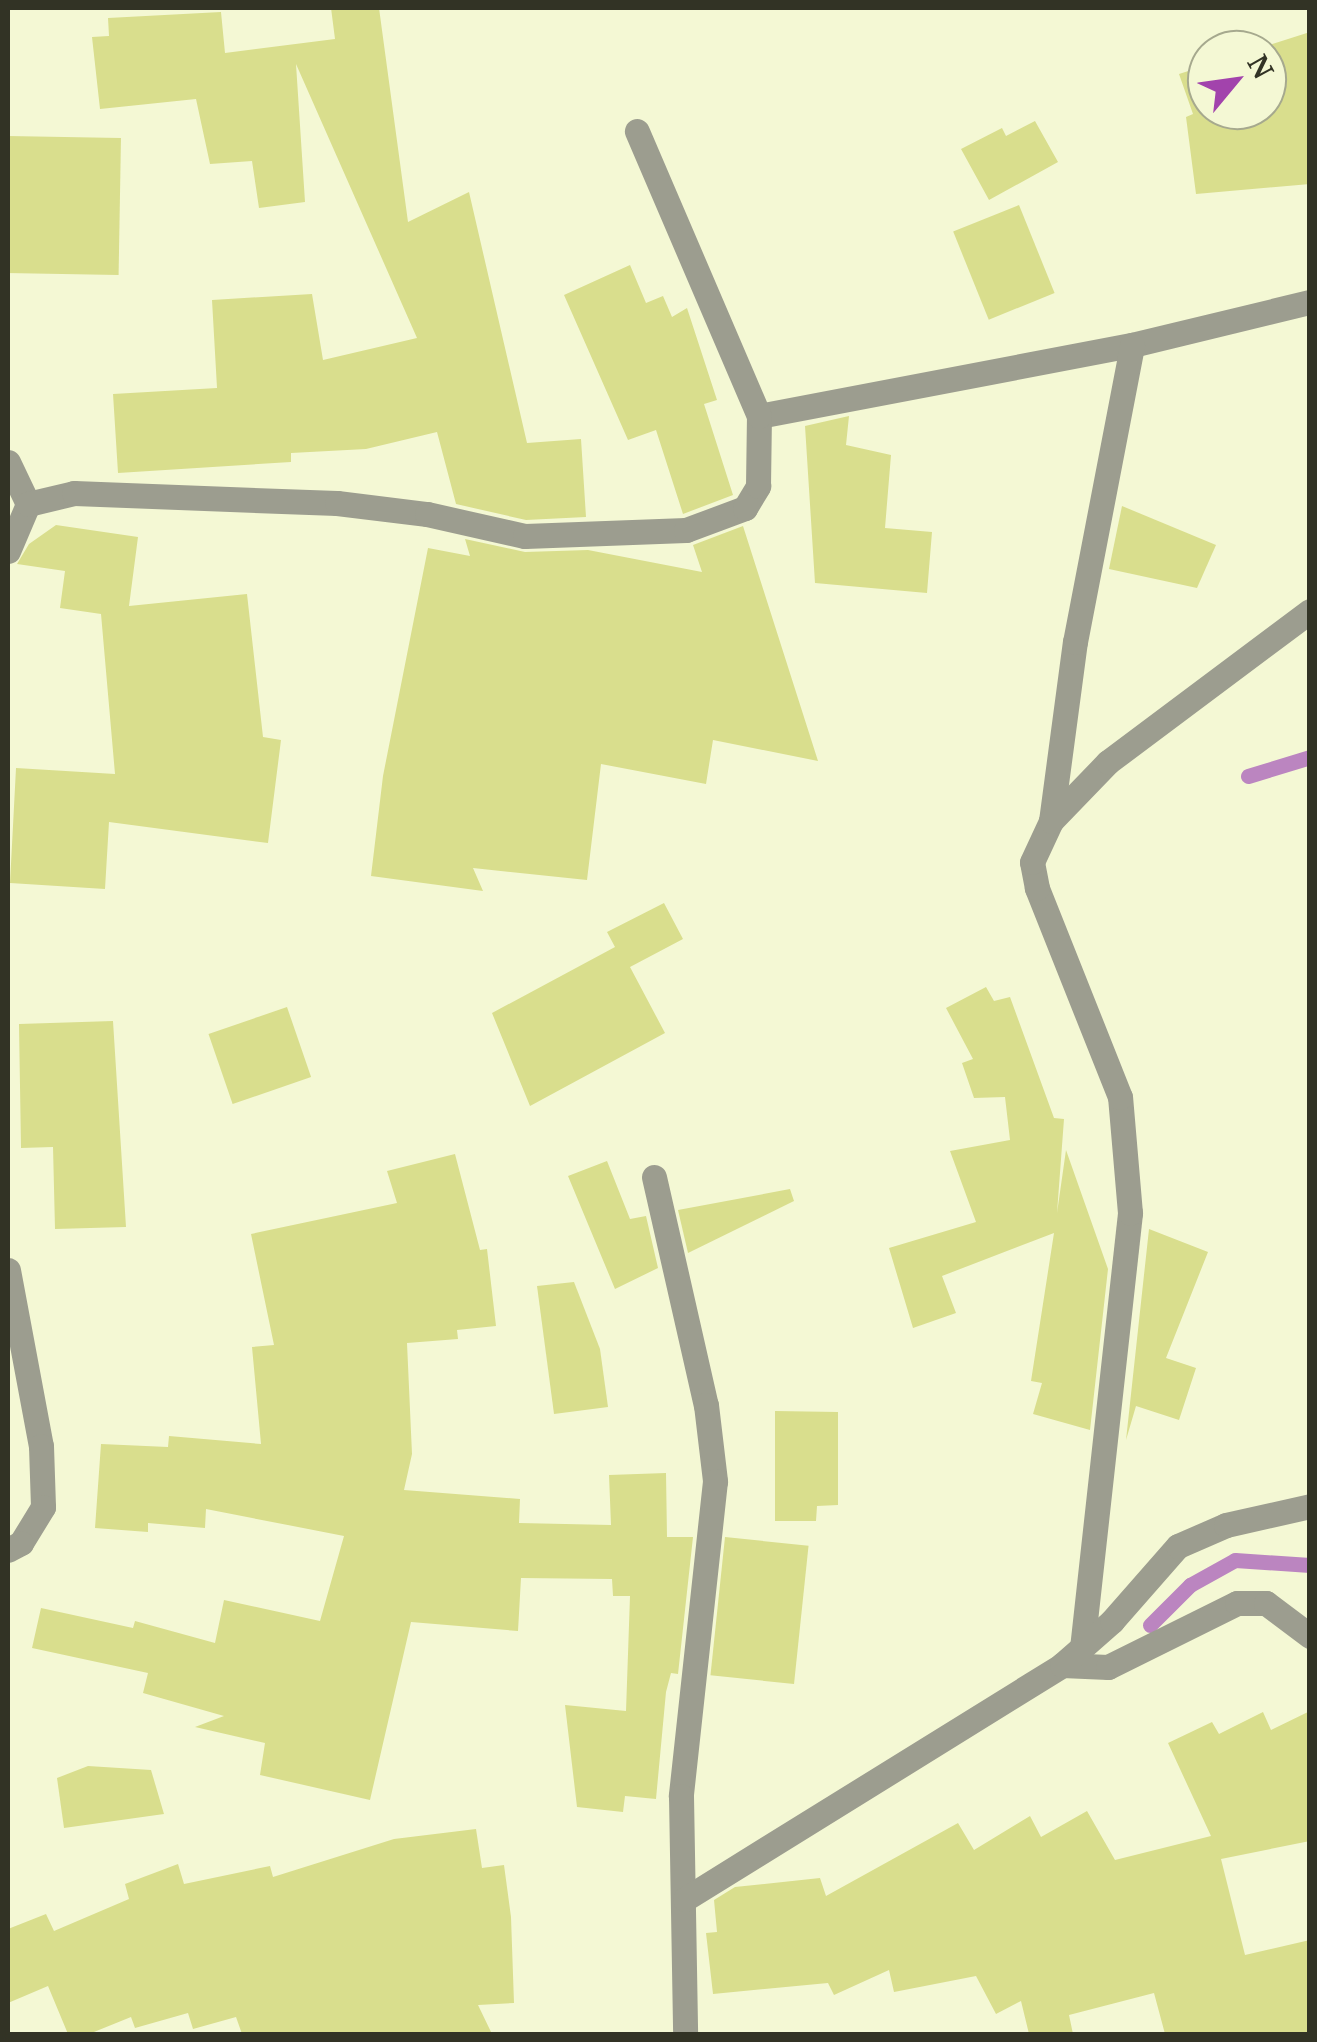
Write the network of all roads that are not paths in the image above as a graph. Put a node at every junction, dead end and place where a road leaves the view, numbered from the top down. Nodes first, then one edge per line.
1 (636, 131) dead end
2 (1310, 302) edge
3 (1132, 344) junction
4 (759, 416) junction
5 (8, 462) edge
6 (28, 504) junction
7 (8, 551) edge
8 (1310, 611) edge
9 (1052, 821) junction
10 (654, 1177) dead end
11 (8, 1270) edge
12 (1310, 1506) edge
13 (8, 1550) edge
14 (1310, 1636) edge
15 (1072, 1656) junction
16 (685, 1899) junction
17 (685, 2034) edge

1 - 4 street
2 - 3 street
3 - 4 street
3 - 9 street
4 - 6 street
5 - 6 street
6 - 7 street
8 - 9 street
9 - 15 street
10 - 16 street
11 - 13 street
12 - 15 street
14 - 15 street
15 - 16 street
16 - 17 street

